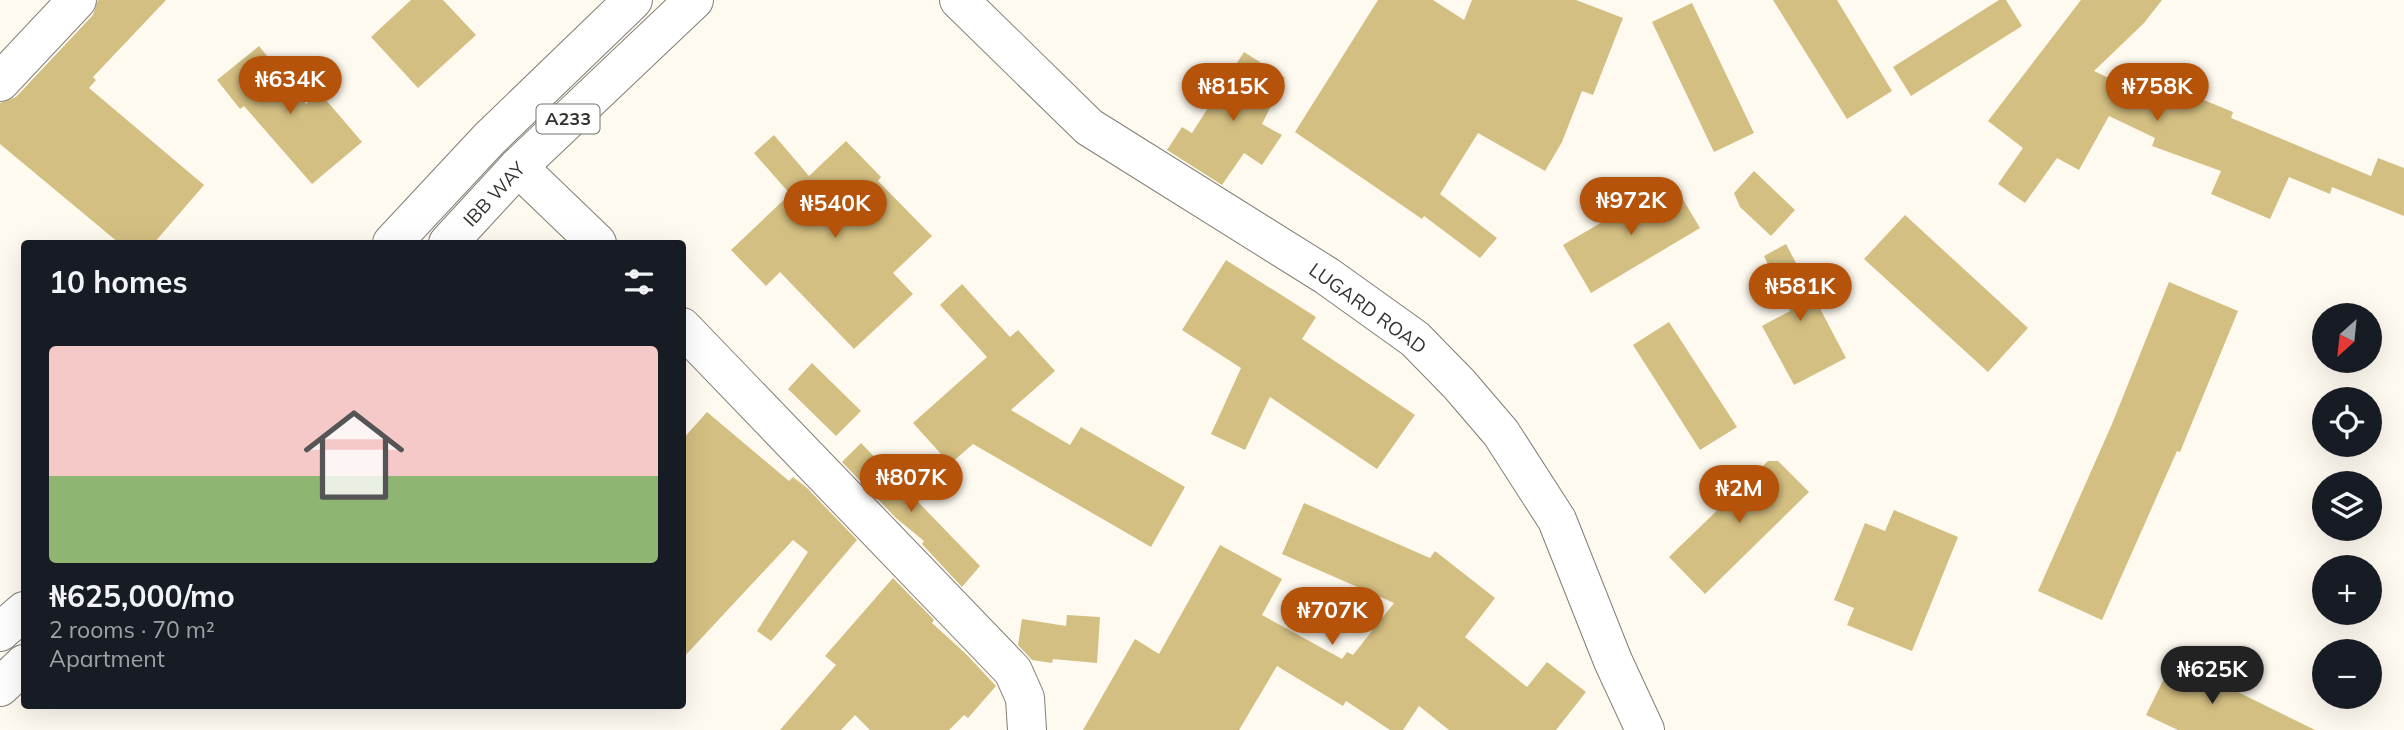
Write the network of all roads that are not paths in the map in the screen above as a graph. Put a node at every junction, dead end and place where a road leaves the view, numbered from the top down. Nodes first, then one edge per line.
1 (77, 0) edge
2 (633, 0) edge
3 (694, 0) edge
4 (959, 0) edge
5 (0, 82) edge
6 (518, 167) junction
7 (395, 240) edge
8 (451, 240) edge
9 (594, 240) edge
10 (686, 331) edge
11 (21, 614) edge
12 (0, 632) edge
13 (21, 667) edge
14 (0, 687) edge
15 (1027, 730) edge
16 (1645, 730) edge

1 - 5 main road
2 - 7 main road, A233
3 - 6 main road, IBB WAY / A233
4 - 16 main road, LUGARD ROAD
6 - 8 main road, IBB WAY / A233
6 - 9 main road
10 - 15 main road
11 - 12 main road
13 - 14 main road

